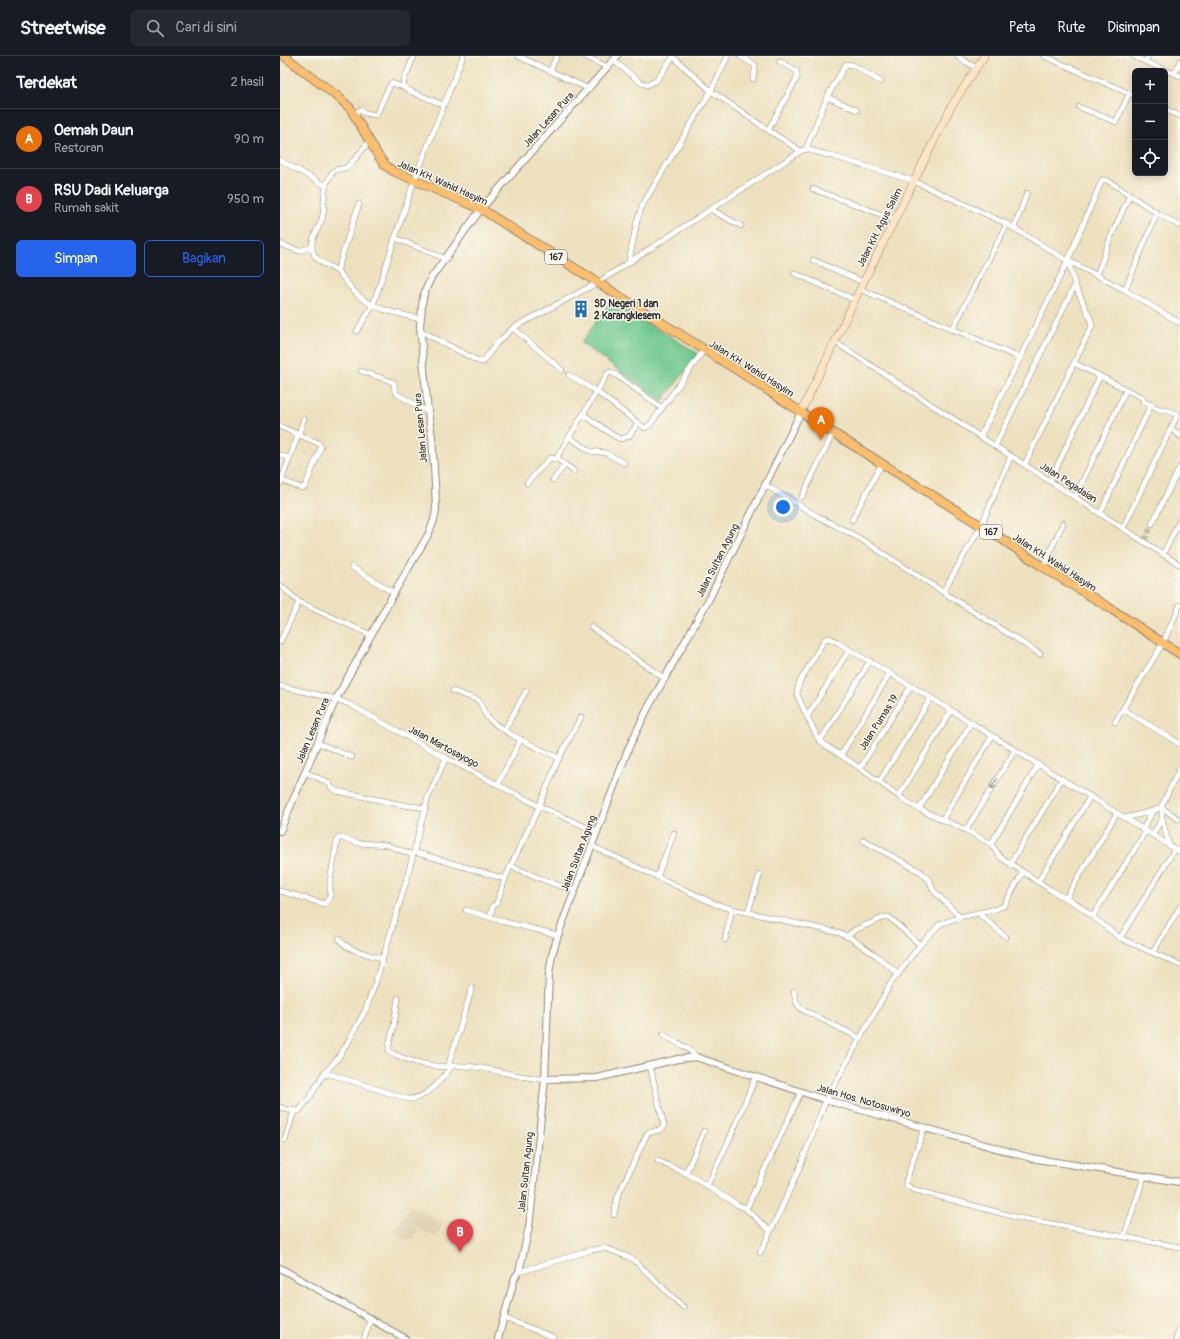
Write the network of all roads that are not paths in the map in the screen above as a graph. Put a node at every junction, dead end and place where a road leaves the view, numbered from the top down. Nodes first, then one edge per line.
1 (284, 56) edge
2 (414, 56) edge
3 (463, 56) edge
4 (518, 56) edge
5 (557, 56) edge
6 (585, 56) edge
7 (673, 56) edge
8 (728, 56) edge
9 (740, 56) edge
10 (957, 56) edge
11 (984, 56) edge
12 (1044, 56) edge
13 (1133, 56) edge
14 (1148, 56) edge
15 (615, 58) edge
16 (779, 61) dead end
17 (1180, 61) edge
18 (1146, 62) junction
19 (607, 67) junction
20 (976, 68) junction
21 (550, 71) junction
22 (1177, 75) edge
23 (752, 79) dead end
24 (881, 82) dead end
25 (403, 87) junction
26 (588, 89) junction
27 (710, 91) junction
28 (1129, 94) junction
29 (1132, 95) edge
30 (827, 97) junction
31 (444, 105) junction
32 (1079, 107) dead end
33 (857, 110) dead end
34 (1168, 110) edge
35 (354, 114) junction
36 (1180, 116) edge
37 (768, 130) junction
38 (369, 140) junction
39 (803, 150) junction
40 (280, 160) edge
41 (414, 181) junction
42 (914, 181) junction
43 (326, 186) junction
44 (813, 189) dead end
45 (1027, 193) dead end
46 (1130, 194) junction
47 (359, 204) dead end
48 (481, 209) junction
49 (710, 210) junction
50 (1158, 213) junction
51 (894, 219) junction
52 (1007, 224) junction
53 (741, 226) dead end
54 (1180, 226) edge
55 (1014, 228) junction
56 (395, 238) junction
57 (280, 244) edge
58 (312, 247) junction
59 (446, 259) junction
60 (813, 260) dead end
61 (629, 261) junction
62 (1070, 262) junction
63 (337, 271) junction
64 (794, 273) dead end
65 (1096, 275) junction
66 (863, 282) junction
67 (597, 283) junction
68 (1075, 285) junction
69 (860, 289) junction
70 (1125, 290) junction
71 (854, 300) junction
72 (373, 305) junction
73 (421, 319) junction
74 (1180, 323) edge
75 (513, 328) junction
76 (952, 330) junction
77 (357, 331) dead end
78 (421, 332) junction
79 (835, 342) junction
80 (704, 350) junction
81 (1020, 358) junction
82 (1074, 363) junction
83 (562, 370) dead end
84 (362, 371) dead end
85 (569, 375) dead end
86 (1100, 376) junction
87 (1126, 390) junction
88 (597, 392) junction
89 (1151, 405) junction
90 (662, 408) junction
91 (428, 412) junction
92 (801, 412) junction
93 (583, 414) junction
94 (1179, 414) edge
95 (304, 419) dead end
96 (638, 423) junction
97 (281, 427) dead end
98 (1171, 428) junction
99 (833, 433) junction
100 (298, 434) junction
101 (1180, 436) edge
102 (568, 437) junction
103 (980, 437) junction
104 (995, 446) junction
105 (280, 454) edge
106 (1011, 456) junction
107 (289, 458) junction
108 (558, 459) junction
109 (624, 463) dead end
110 (882, 463) junction
111 (1025, 464) junction
112 (565, 465) junction
113 (1180, 467) edge
114 (574, 471) dead end
115 (553, 480) dead end
116 (1050, 481) junction
117 (281, 482) edge
118 (527, 483) dead end
119 (766, 485) junction
120 (802, 497) dead end
121 (1075, 497) junction
122 (1100, 514) junction
123 (852, 520) dead end
124 (1180, 520) edge
125 (1063, 523) dead end
126 (1152, 524) tunnel mouth
127 (981, 526) junction
128 (1123, 528) junction
129 (1163, 554) junction
130 (1180, 565) edge
131 (352, 567) dead end
132 (1043, 567) junction
133 (280, 585) edge
134 (943, 592) junction
135 (394, 593) junction
136 (299, 602) junction
137 (1180, 605) edge
138 (591, 627) dead end
139 (371, 635) junction
140 (280, 642) edge
141 (1163, 643) junction
142 (849, 650) junction
143 (1040, 654) dead end
144 (1180, 654) edge
145 (870, 661) junction
146 (890, 673) junction
147 (664, 679) junction
148 (280, 686) edge
149 (911, 686) junction
150 (526, 690) dead end
151 (453, 691) dead end
152 (931, 698) junction
153 (336, 699) junction
154 (1123, 709) junction
155 (951, 710) junction
156 (581, 717) dead end
157 (807, 717) junction
158 (1115, 722) dead end
159 (971, 723) junction
160 (505, 729) junction
161 (992, 736) junction
162 (521, 739) junction
163 (820, 741) junction
164 (318, 743) junction
165 (1180, 744) edge
166 (1015, 750) junction
167 (841, 756) junction
168 (352, 757) dead end
169 (446, 758) junction
170 (559, 758) junction
171 (1038, 764) junction
172 (860, 768) junction
173 (1180, 768) edge
174 (305, 772) junction
175 (1062, 780) junction
176 (879, 782) junction
177 (498, 784) junction
178 (899, 796) junction
179 (1090, 797) junction
180 (539, 806) junction
181 (1161, 807) junction
182 (426, 808) junction
183 (919, 809) junction
184 (1153, 811) junction
185 (1117, 814) junction
186 (1125, 818) junction
187 (1162, 819) junction
188 (1178, 819) dead end
189 (942, 820) junction
190 (966, 830) junction
191 (1145, 830) junction
192 (280, 831) edge
193 (597, 832) junction
194 (674, 833) dead end
195 (1153, 834) junction
196 (863, 840) dead end
197 (991, 844) junction
198 (1169, 845) junction
199 (592, 846) junction
200 (1178, 851) edge
201 (414, 853) junction
202 (1010, 864) junction
203 (511, 866) junction
204 (1022, 872) junction
205 (760, 874) dead end
206 (657, 877) junction
207 (505, 879) junction
208 (1038, 882) junction
209 (575, 890) junction
210 (280, 891) edge
211 (1066, 898) junction
212 (1180, 907) edge
213 (732, 909) junction
214 (466, 910) dead end
215 (748, 912) junction
216 (978, 914) junction
217 (1093, 916) junction
218 (490, 917) junction
219 (960, 917) junction
220 (558, 935) junction
221 (847, 936) junction
222 (1006, 937) dead end
223 (339, 938) dead end
224 (1120, 938) junction
225 (725, 940) dead end
226 (920, 945) junction
227 (1153, 952) junction
228 (382, 958) junction
229 (1180, 965) edge
230 (898, 974) junction
231 (472, 988) dead end
232 (794, 991) dead end
233 (398, 998) dead end
234 (663, 1034) dead end
235 (860, 1038) junction
236 (696, 1056) junction
237 (450, 1066) junction
238 (650, 1066) junction
239 (323, 1075) junction
240 (756, 1076) junction
241 (545, 1079) junction
242 (801, 1092) junction
243 (826, 1100) junction
244 (280, 1107) edge
245 (294, 1111) junction
246 (924, 1128) junction
247 (704, 1131) dead end
248 (285, 1140) dead end
249 (658, 1161) dead end
250 (686, 1173) junction
251 (1144, 1177) junction
252 (1180, 1182) edge
253 (708, 1186) junction
254 (745, 1208) junction
255 (614, 1215) dead end
256 (771, 1230) junction
257 (1124, 1237) junction
258 (1180, 1247) edge
259 (760, 1253) dead end
260 (280, 1268) edge
261 (519, 1272) junction
262 (683, 1307) dead end
263 (504, 1318) junction
264 (370, 1320) junction
265 (1180, 1328) edge
266 (553, 1337) dead end
267 (364, 1339) edge
268 (406, 1339) edge
269 (498, 1339) edge
270 (1176, 1339) edge

1 - 35 main road, Jalan KH. Wahid Hasyim / 167
2 - 25 street
3 - 31 street
4 - 21 street
5 - 21 street
6 - 19 street
7 - 15 street
7 - 27 street
8 - 27 street
9 - 23 street
10 - 20 street
11 - 20 main road, Jalan KH. Agus Salim
12 - 28 street
13 - 18 street
14 - 18 street
15 - 19 street, Jalan Lesan Pura
16 - 37 street
17 - 22 street
18 - 22 street
19 - 26 street, Jalan Lesan Pura
20 - 42 main road, Jalan KH. Agus Salim
21 - 26 street
24 - 30 street
25 - 31 street
25 - 35 street
26 - 48 street, Jalan Lesan Pura
27 - 37 street
27 - 61 street
28 - 29 street
28 - 32 street
30 - 33 street
30 - 39 street
31 - 41 street
34 - 36 street
35 - 38 main road, Jalan KH. Wahid Hasyim / 167
37 - 39 street
38 - 41 main road, Jalan KH. Wahid Hasyim / 167
38 - 43 street
39 - 42 street
39 - 49 street
40 - 43 street
41 - 48 main road, Jalan KH. Wahid Hasyim / 167
41 - 56 street
42 - 51 main road, Jalan KH. Agus Salim
42 - 52 street
43 - 58 street
44 - 51 street
45 - 55 street
46 - 50 street
46 - 62 street
46 - 65 street
47 - 63 street
48 - 59 street, Jalan Lesan Pura
48 - 67 main road, Jalan KH. Wahid Hasyim / 167
49 - 53 street
49 - 61 street
50 - 54 street
50 - 70 street
51 - 66 main road, Jalan KH. Agus Salim
52 - 55 street
52 - 76 street
55 - 62 street
56 - 59 street
56 - 72 street
57 - 58 street
58 - 63 street
59 - 73 street, Jalan Lesan Pura
60 - 66 street
61 - 67 street
62 - 65 street
62 - 68 street
62 - 81 street
63 - 72 street
64 - 71 street
65 - 70 street
66 - 69 main road, Jalan KH. Agus Salim
67 - 75 street
67 - 80 main road, Jalan KH. Wahid Hasyim / 167
68 - 82 street
68 - 104 street
69 - 71 main road, Jalan KH. Agus Salim
69 - 76 street
70 - 74 street
71 - 79 main road, Jalan KH. Agus Salim
72 - 73 street
72 - 77 street
73 - 78 street, Jalan Lesan Pura
75 - 78 street
75 - 83 street
76 - 81 street
78 - 91 street, Jalan Lesan Pura
79 - 92 main road, Jalan KH. Agus Salim
79 - 103 street, Jalan Pegadaian
80 - 90 street
80 - 92 main road, Jalan KH. Wahid Hasyim / 167
81 - 103 street
82 - 86 street
82 - 111 street
84 - 91 street
85 - 88 street
86 - 87 street
86 - 116 street
87 - 89 street
87 - 121 street
88 - 90 street
88 - 93 street
88 - 96 street
89 - 94 street
89 - 122 street
90 - 96 street
91 - 135 street, Jalan Lesan Pura
92 - 99 main road, Jalan KH. Wahid Hasyim / 167
92 - 119 street, Jalan Sultan Agung
93 - 96 street
93 - 102 street
94 - 98 street
95 - 100 street
97 - 100 street
98 - 101 street
98 - 128 street
99 - 110 main road, Jalan KH. Wahid Hasyim / 167
99 - 120 street
100 - 107 street
100 - 117 street
102 - 108 street
102 - 109 street
103 - 104 street, Jalan Pegadaian
104 - 106 street, Jalan Pegadaian
105 - 107 street
106 - 111 street, Jalan Pegadaian
106 - 127 street
107 - 117 street
108 - 112 street
108 - 118 street
110 - 123 street
110 - 127 main road, Jalan KH. Wahid Hasyim / 167
111 - 116 street, Jalan Pegadaian
112 - 114 street
112 - 115 street
113 - 126 street
116 - 121 street, Jalan Pegadaian
119 - 134 street
119 - 147 street, Jalan Sultan Agung
121 - 122 street, Jalan Pegadaian
122 - 128 street, Jalan Pegadaian
124 - 129 street
125 - 132 street
127 - 132 main road, Jalan KH. Wahid Hasyim / 167
127 - 134 street
128 - 129 street, Jalan Pegadaian
129 - 130 street, Jalan Pegadaian
131 - 135 street
132 - 141 main road, Jalan KH. Wahid Hasyim / 167
133 - 136 street
134 - 143 street
135 - 139 street, Jalan Lesan Pura
136 - 139 street
136 - 140 street
137 - 141 street
138 - 147 street
139 - 153 street, Jalan Lesan Pura
141 - 144 main road, Jalan KH. Wahid Hasyim / 167
141 - 154 street
142 - 145 street
142 - 157 street
142 - 157 street
145 - 146 street
145 - 163 street
146 - 149 street
146 - 167 street
147 - 193 street, Jalan Sultan Agung
148 - 153 street, Jalan Martosayogo
149 - 152 street
149 - 172 street, Jalan Pumas 19
150 - 160 street
151 - 160 street
152 - 155 street
152 - 176 street
153 - 164 street, Jalan Lesan Pura
153 - 169 street, Jalan Martosayogo
154 - 158 street
154 - 165 street
155 - 159 street
155 - 178 street
156 - 170 street
157 - 163 street
159 - 161 street
159 - 183 street
160 - 162 street
161 - 166 street
161 - 189 street
162 - 170 street
162 - 177 street
163 - 167 street
164 - 168 street
164 - 174 street, Jalan Lesan Pura
166 - 171 street
166 -> 190 street
167 - 172 street
169 - 177 street, Jalan Martosayogo
169 - 182 street
170 - 180 street
171 - 175 street
171 - 197 street
172 - 176 street
173 - 181 street
174 - 182 street
174 - 192 street, Jalan Lesan Pura
175 - 179 street
175 - 202 street
176 - 178 street
177 - 180 street, Jalan Martosayogo
178 - 183 street
179 - 185 street
179 - 208 street
180 - 193 street, Jalan Martosayogo
180 - 203 street
181 - 184 street
181 - 187 street
181 - 188 street
182 - 201 street
183 - 189 street
184 - 186 street
184 - 191 street
185 - 186 street
185 - 211 street
186 - 191 street
187 - 195 street
187 - 198 street
189 - 190 street
190 - 197 street
191 - 195 street
191 - 217 street
193 - 199 street, Jalan Sultan Agung
194 - 206 street
195 - 198 street
196 - 219 street
197 - 202 street
198 - 200 street
199 - 206 street
199 - 209 street, Jalan Sultan Agung
200 - 224 street
201 - 207 street
201 - 210 street
201 - 228 street
202 - 204 street
203 - 207 street
203 - 209 street
204 - 208 street
204 - 216 street
205 - 215 street
206 - 213 street
207 - 218 street
208 - 211 street
209 - 220 street, Jalan Sultan Agung
211 - 217 street
212 - 227 street
213 - 215 street
213 - 225 street
214 - 218 street
215 - 221 street
216 - 219 street
216 - 222 street
217 - 224 street
218 - 220 street
219 - 226 street
220 - 241 street, Jalan Sultan Agung
221 - 226 street
221 - 230 street
223 - 228 street
224 - 227 street
226 - 230 street
227 - 229 street
228 - 239 street
230 - 235 street
231 - 237 street
232 - 235 street
233 - 237 street
234 - 236 street
235 - 243 street
236 - 238 street, Jalan Hos. Notosuwiryo
236 - 240 street, Jalan Hos. Notosuwiryo
237 - 239 street
237 - 241 street
238 - 241 street, Jalan Hos. Notosuwiryo
238 - 255 street
239 - 245 street
240 - 242 street, Jalan Hos. Notosuwiryo
240 - 253 street
241 - 261 street, Jalan Sultan Agung
242 - 243 street, Jalan Hos. Notosuwiryo
242 - 254 street
243 - 246 street, Jalan Hos. Notosuwiryo
243 - 256 street
244 - 245 street
245 - 248 street
246 - 251 street, Jalan Hos. Notosuwiryo
246 - 257 street
247 - 250 street
249 - 250 street
250 - 253 street
251 - 252 street, Jalan Hos. Notosuwiryo
251 - 257 street
253 - 254 street
254 - 256 street
256 - 259 street
257 - 258 street
260 - 264 street
261 - 262 street
261 - 263 street, Jalan Sultan Agung
263 - 266 street
263 - 269 street, Jalan Sultan Agung
264 - 267 street
264 - 268 street
265 - 270 street

